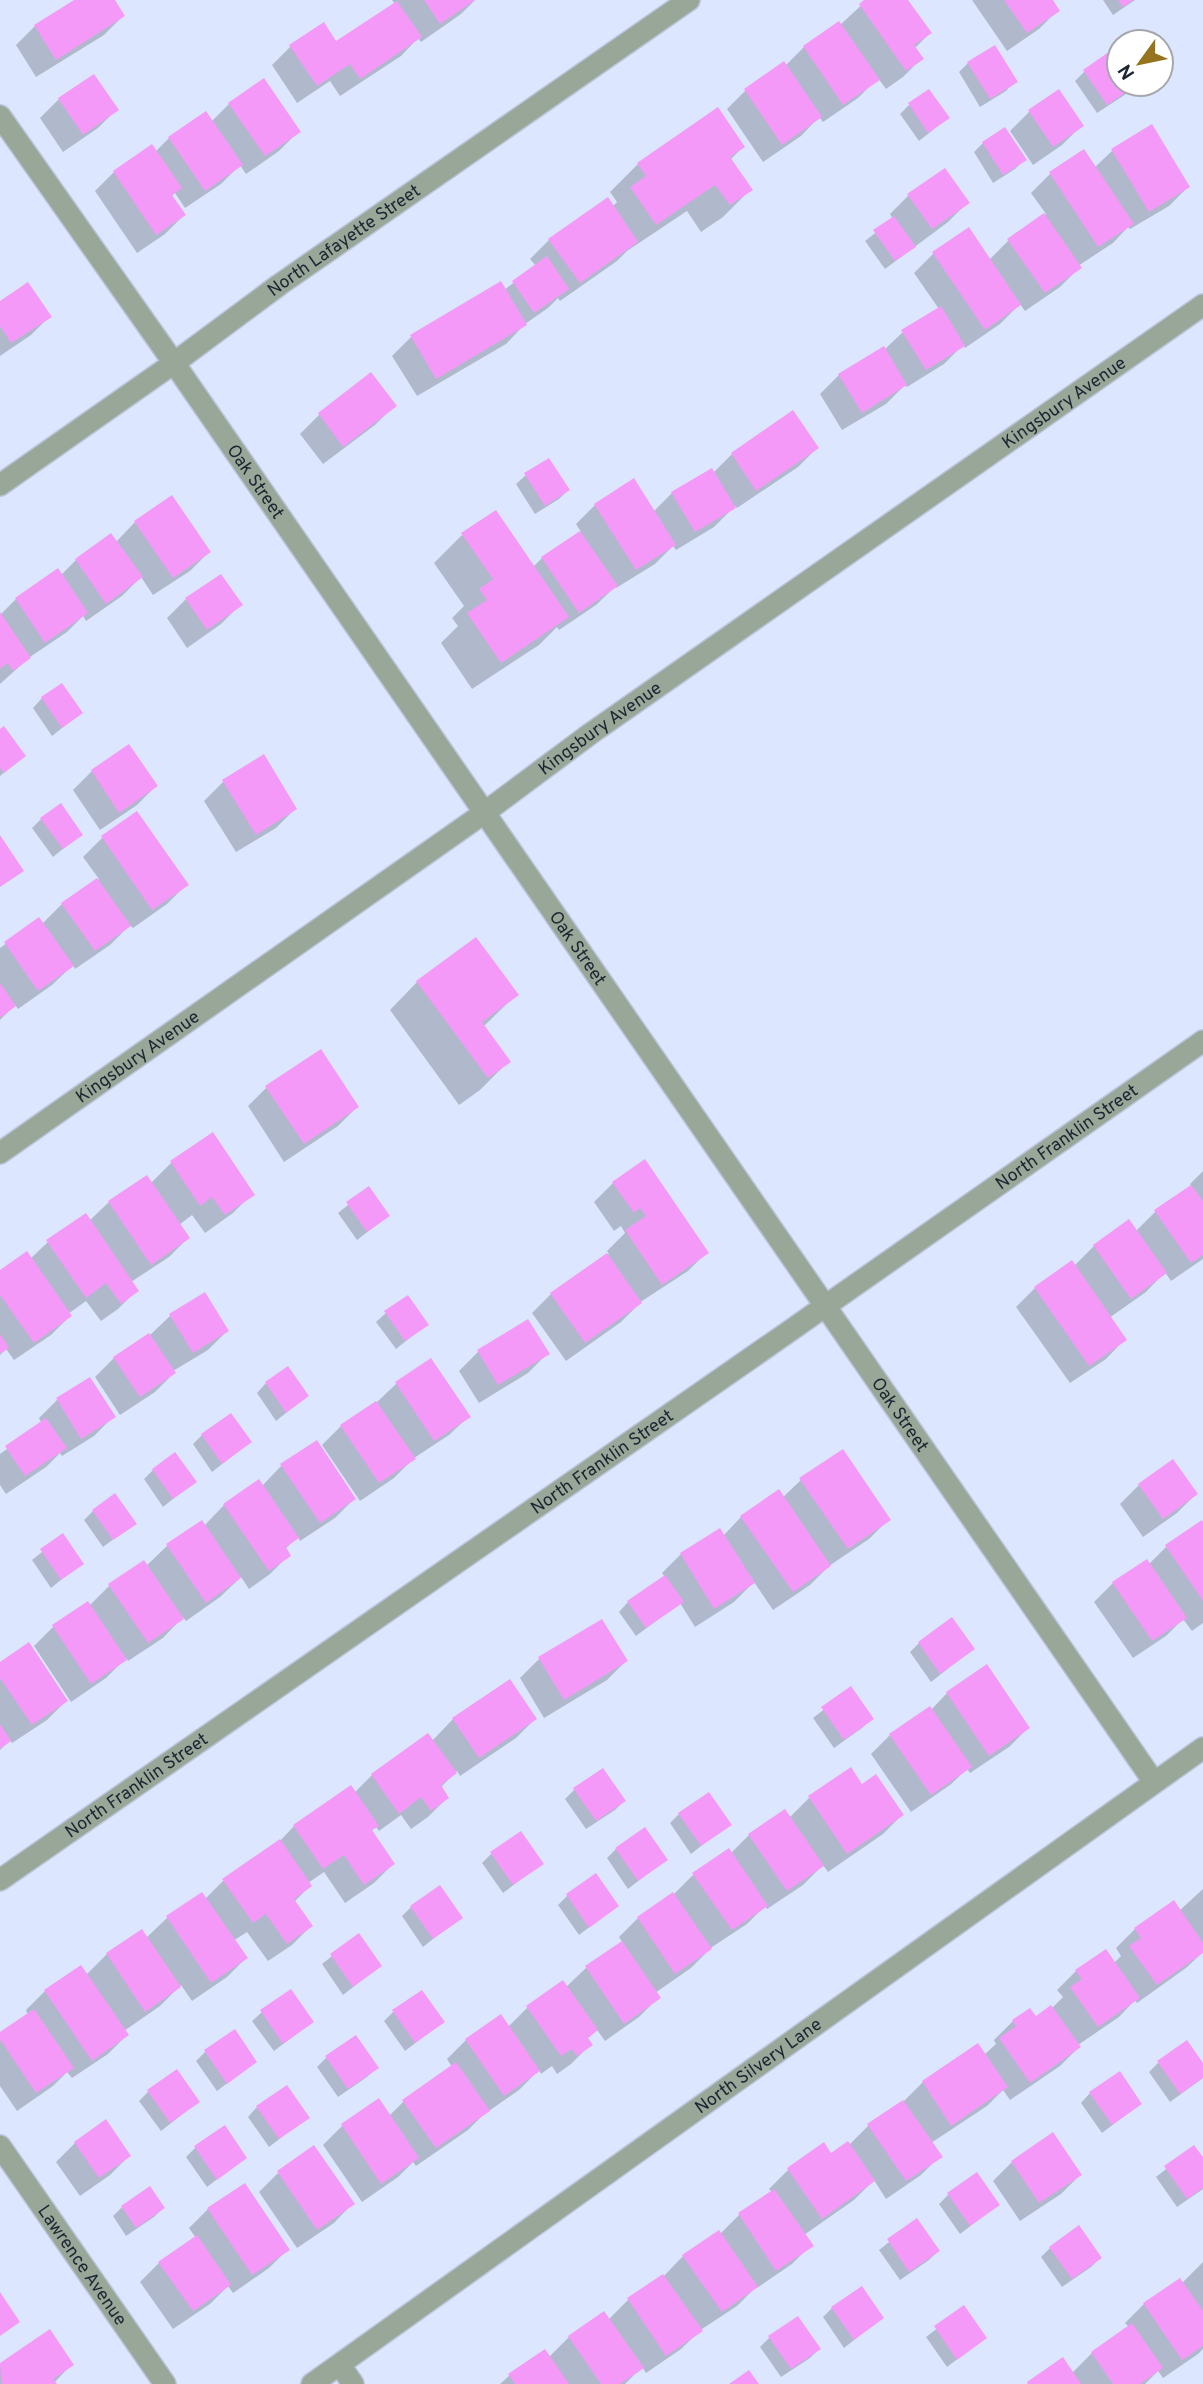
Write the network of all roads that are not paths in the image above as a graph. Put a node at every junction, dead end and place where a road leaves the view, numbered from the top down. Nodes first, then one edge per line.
1 (689, 0) edge
2 (0, 116) edge
3 (1203, 305) edge
4 (174, 363) junction
5 (0, 485) edge
6 (484, 813) junction
7 (1203, 1041) edge
8 (0, 1153) edge
9 (826, 1306) junction
10 (1203, 1748) edge
11 (1154, 1782) junction
12 (0, 1880) edge
13 (0, 2146) edge
14 (340, 2365) junction
15 (165, 2384) edge
16 (313, 2384) edge
17 (353, 2384) edge

1 - 4 street, North Lafayette Street
2 - 4 street, Oak Street
3 - 6 street, Kingsbury Avenue
4 - 5 street, North Lafayette Street
4 - 6 street, Oak Street
6 - 8 street, Kingsbury Avenue
6 - 9 street, Oak Street
7 - 9 street, North Franklin Street
9 - 11 street, Oak Street
9 - 12 street, North Franklin Street
10 - 11 street, North Silvery Lane
11 - 14 street, North Silvery Lane
13 - 15 street, Lawrence Avenue
14 - 16 street, North Silvery Lane
14 - 17 street

